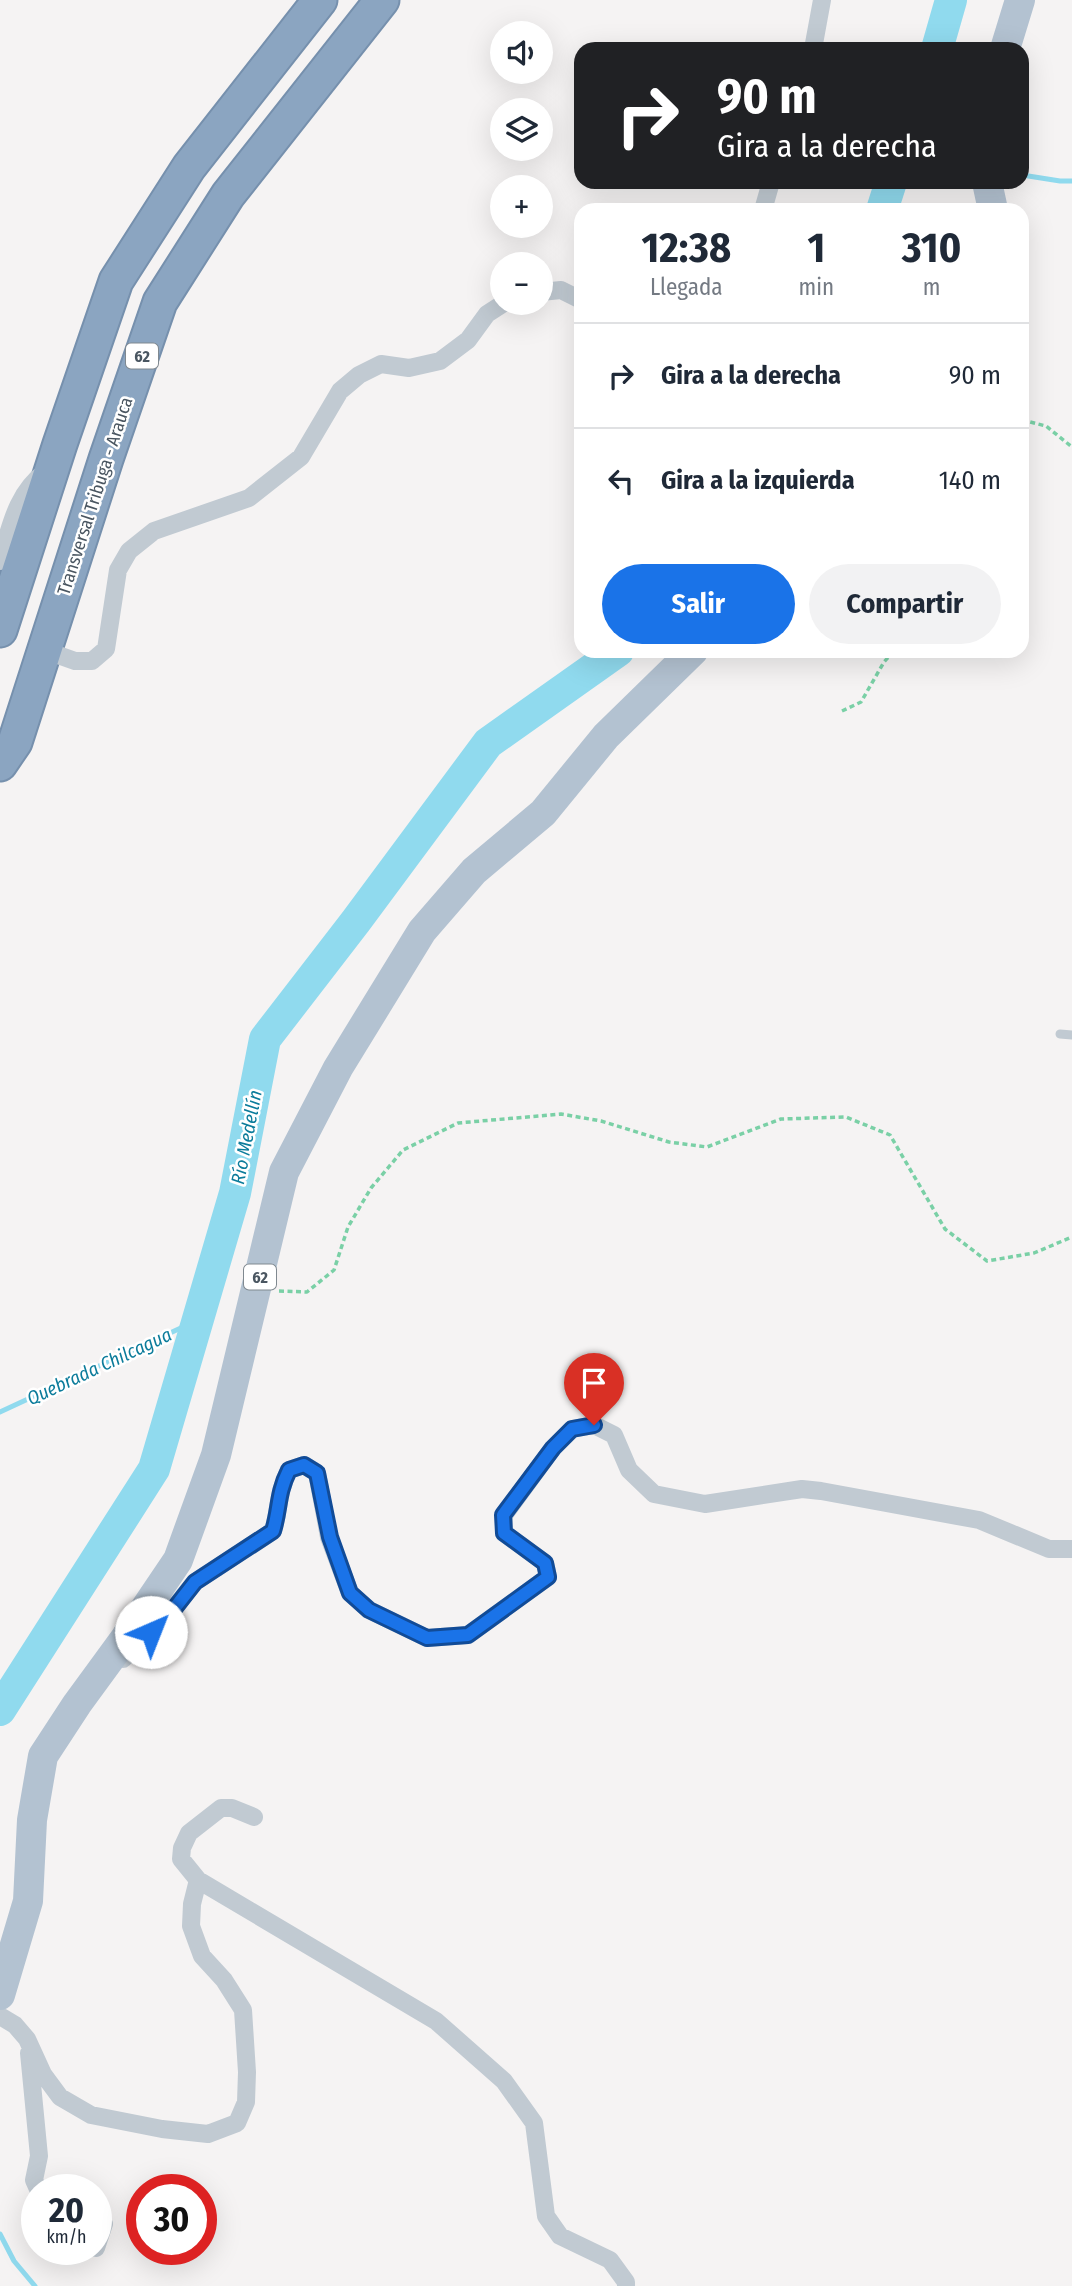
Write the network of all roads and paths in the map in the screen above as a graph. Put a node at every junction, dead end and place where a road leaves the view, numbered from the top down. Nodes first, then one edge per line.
1 (320, 0) edge
2 (382, 0) edge
3 (822, 0) edge
4 (1020, 0) edge
5 (814, 42) edge
6 (1007, 42) edge
7 (553, 291) edge
8 (574, 296) edge
9 (490, 312) edge
10 (1029, 422) edge
11 (1072, 447) edge
12 (55, 464) junction
13 (0, 561) edge
14 (0, 631) edge
15 (44, 650) junction
16 (686, 658) edge
17 (888, 658) edge
18 (842, 711) dead end
19 (0, 764) edge
20 (1060, 1034) dead end
21 (1072, 1035) edge
22 (1072, 1237) edge
23 (257, 1290) junction
24 (1072, 1549) edge
25 (77, 1704) junction
26 (254, 1817) dead end
27 (198, 1880) junction
28 (0, 1995) edge
29 (0, 2016) edge
30 (27, 2039) junction
31 (35, 2174) edge
32 (626, 2286) edge

1 - 12 highway
2 - 15 highway, Transversal Tribuga - Arauca / 62
3 - 5 street
4 - 6 main road
7 - 8 street
9 - 15 street
10 - 11 path
12 - 13 street
12 - 14 highway
15 - 19 highway, Transversal Tribuga - Arauca / 62
16 - 23 main road, 62
17 - 18 path
20 - 21 lane
22 - 23 path
23 - 25 main road, 62
24 - 25 street
25 - 28 main road, 62
26 - 27 street
27 - 30 street
27 - 32 street
29 - 30 street
30 - 31 street

